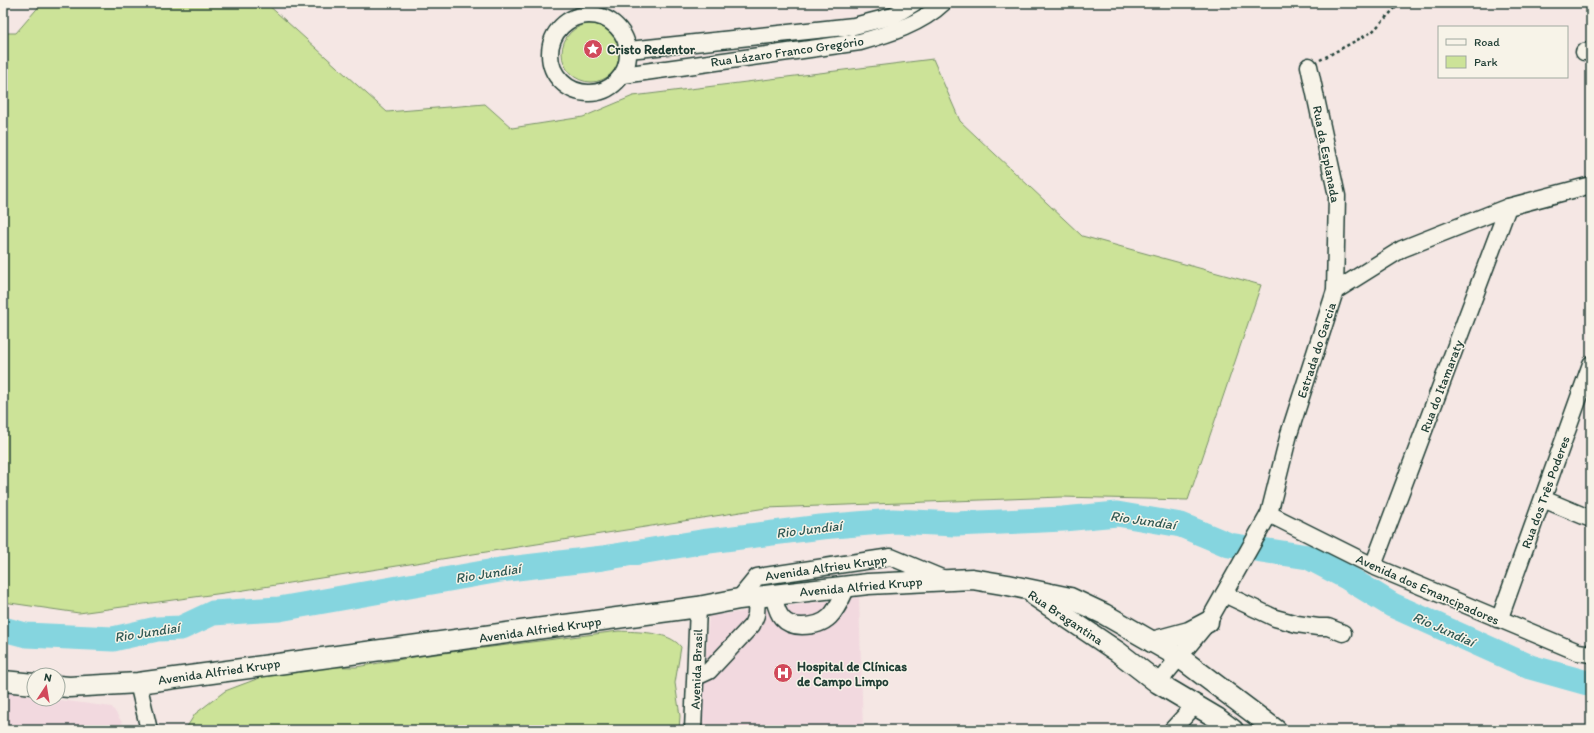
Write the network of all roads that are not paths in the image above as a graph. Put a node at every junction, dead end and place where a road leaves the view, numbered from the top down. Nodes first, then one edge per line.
1 (914, 3) edge
2 (943, 3) edge
3 (629, 50) junction
4 (1309, 66) road end
5 (623, 75) junction
6 (1591, 185) edge
7 (1508, 207) junction
8 (1335, 291) junction
9 (1591, 364) edge
10 (1543, 499) junction
11 (1269, 514) junction
12 (1591, 519) edge
13 (1373, 566) junction
14 (944, 579) junction
15 (847, 586) junction
16 (1022, 588) junction
17 (1224, 594) junction
18 (756, 597) junction
19 (698, 607) junction
20 (1497, 619) junction
21 (1208, 622) junction
22 (1343, 633) dead end
23 (1152, 642) junction
24 (1591, 654) edge
25 (1179, 657) junction
26 (696, 678) junction
27 (3, 681) edge
28 (26, 683) edge
29 (138, 683) junction
30 (1158, 683) junction
31 (66, 687) edge
32 (1195, 705) junction
33 (149, 730) edge
34 (693, 730) edge
35 (1172, 730) edge
36 (1233, 730) edge
37 (1276, 730) edge

1 - 3 street, Rua Lázaro Franco Gregório
2 - 5 street, Rua Lázaro Franco Gregório
3 - 5 street
3 - 5 street
4 - 8 street, Rua da Esplanada
6 - 7 street, Estrada do Garcia
7 - 8 street, Estrada do Garcia
7 - 13 street, Rua do Itamaraty
8 - 11 street, Estrada do Garcia
9 - 10 street, Rua dos Três Poderes
10 - 12 street
10 - 20 street, Rua dos Três Poderes
11 - 13 street, Avenida dos Emancipadores
11 - 17 street, Estrada do Garcia
13 - 20 street, Avenida dos Emancipadores
14 - 15 main road, Avenida Alfried Krupp
14 - 16 main road, Avenida Alfried Krupp
14 - 18 street, Avenida Alfrieu Krupp
15 - 18 main road, Avenida Alfried Krupp
15 - 18 street
16 - 23 main road, Rua Bragantina
16 - 30 main road, Rua Bragantina
17 - 21 street, Estrada do Garcia
17 - 22 street
18 - 19 main road, Avenida Alfried Krupp
18 - 26 street
19 - 26 street, Avenida Brasil
19 - 29 main road, Avenida Alfried Krupp
20 - 24 street, Avenida dos Emancipadores
21 - 23 main road
21 - 25 street, Estrada do Garcia
23 - 25 main road, Rua Bragantina
25 - 30 street, Estrada do Garcia
25 - 37 main road, Rua Bragantina
26 - 34 street, Avenida Brasil
27 - 28 main road
29 - 31 main road, Avenida Alfried Krupp
29 - 33 street
30 - 32 main road, Rua Bragantina
32 - 35 street
32 - 36 main road, Rua Bragantina

